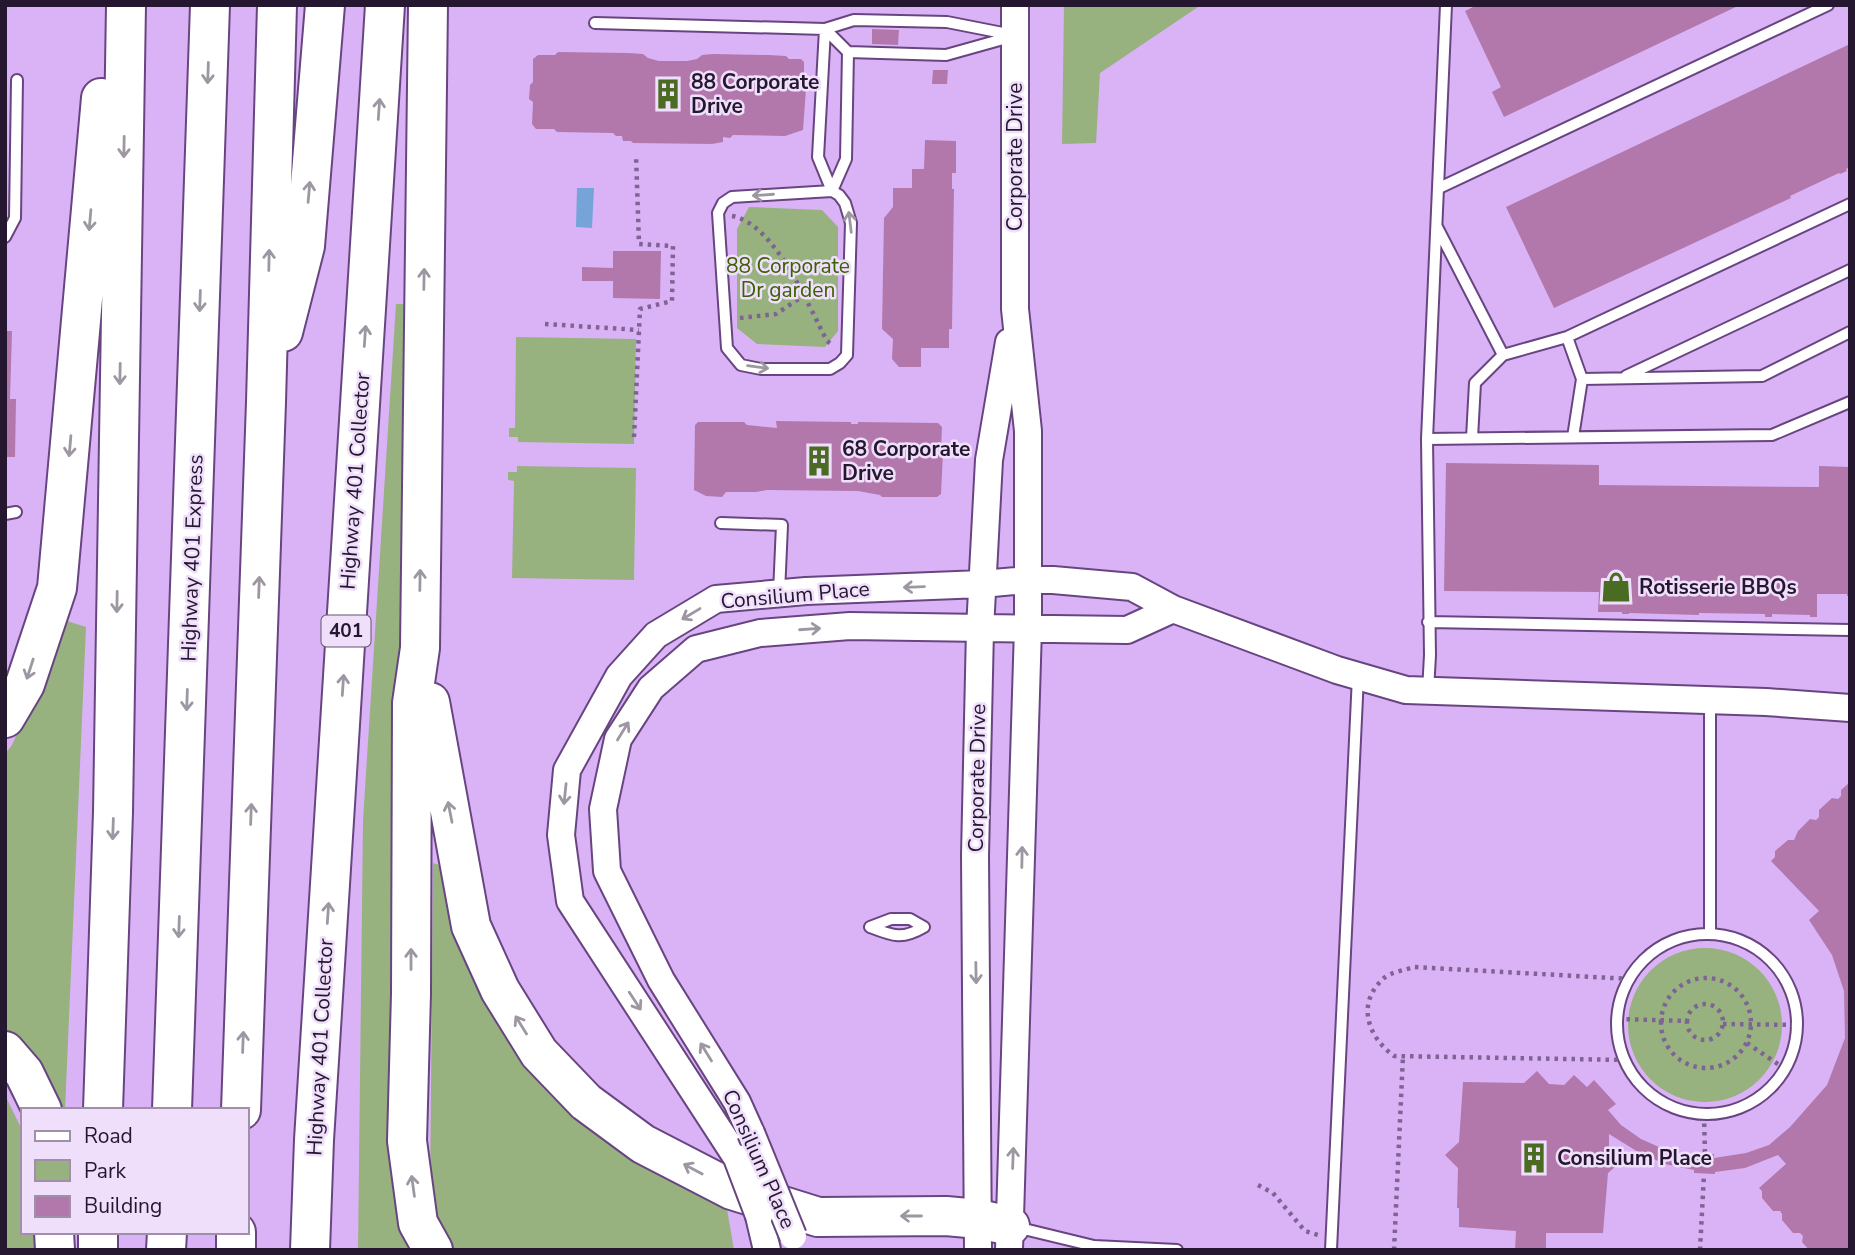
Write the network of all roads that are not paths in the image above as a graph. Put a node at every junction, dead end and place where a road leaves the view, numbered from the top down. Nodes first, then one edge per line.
1 (108, 5) edge
2 (126, 5) edge
3 (210, 5) edge
4 (277, 5) edge
5 (325, 5) edge
6 (386, 5) edge
7 (428, 5) edge
8 (1015, 5) edge
9 (1446, 5) edge
10 (1828, 5) edge
11 (595, 23) dead end
12 (825, 29) junction
13 (1015, 35) junction
14 (848, 52) junction
15 (17, 80) dead end
16 (1439, 188) junction
17 (832, 191) junction
18 (1850, 204) edge
19 (1436, 226) junction
20 (5, 237) edge
21 (1850, 270) edge
22 (1015, 309) junction
23 (1850, 332) edge
24 (1567, 338) junction
25 (1503, 355) junction
26 (1620, 378) junction
27 (1582, 379) junction
28 (266, 402) junction
29 (1850, 402) edge
30 (1573, 437) junction
31 (1472, 438) junction
32 (1427, 439) junction
33 (721, 523) dead end
34 (1027, 580) junction
35 (982, 584) junction
36 (779, 593) junction
37 (1173, 609) junction
38 (1428, 622) junction
39 (1028, 628) junction
40 (980, 629) junction
41 (1850, 630) edge
42 (420, 648) junction
43 (1358, 676) junction
44 (1428, 691) junction
45 (1710, 700) junction
46 (1850, 708) edge
47 (5, 718) edge
48 (975, 925) junction
49 (1020, 925) junction
50 (1710, 933) junction
51 (5, 1051) edge
52 (41, 1108) edge
53 (103, 1108) edge
54 (172, 1108) edge
55 (241, 1108) edge
56 (314, 1140) junction
57 (994, 1236) edge
58 (794, 1243) edge
59 (1332, 1245) edge
60 (310, 1250) edge
61 (332, 1250) edge
62 (433, 1250) edge
63 (767, 1250) edge
64 (1177, 1250) edge

1 -> 47 highway
2 -> 53 highway
3 -> 54 highway, Highway 401 Express
28 -> 4 highway
28 -> 5 highway
56 -> 6 highway, Highway 401 Collector / 401
42 -> 7 highway
8 - 13 street, Corporate Drive
9 - 16 lane
10 - 16 lane
11 - 12 lane
12 - 13 lane
12 - 14 lane
12 - 17 lane
13 - 14 lane
13 - 22 street, Corporate Drive
14 - 17 lane
15 - 20 lane
16 - 19 lane
17 -> 17 lane
18 - 24 lane
19 - 25 lane
19 - 32 lane
21 - 26 lane
22 - 34 street, Corporate Drive
22 - 35 street, Corporate Drive
23 - 26 lane
24 - 25 lane
24 - 27 lane
25 - 31 lane
26 - 27 lane
27 - 30 lane
55 -> 28 highway
29 - 30 lane
30 - 31 lane
31 - 32 lane
32 - 38 lane
33 - 36 lane
34 - 35 street, Consilium Place
34 - 37 street, Consilium Place
34 - 39 street, Corporate Drive
35 -> 36 street, Consilium Place
35 - 40 street, Corporate Drive
36 -> 63 street, Consilium Place, bridge
37 - 39 street, Consilium Place
37 - 43 street, Consilium Place
38 - 41 lane
38 - 44 lane
39 - 40 street, Consilium Place
49 -> 39 street, Corporate Drive
40 - 48 street, Corporate Drive
58 -> 40 street, Consilium Place, bridge
57 -> 42 highway
62 -> 42 highway
43 - 44 street, Consilium Place
43 - 59 lane
44 - 45 street, Consilium Place
45 - 46 street, Consilium Place
45 - 50 lane
48 - 49 street
48 -> 57 street, Corporate Drive
57 -> 49 street, Corporate Drive
50 - 50 lane
51 - 52 highway
56 - 60 highway, Highway 401 Collector / 401
56 - 61 highway
57 - 64 lane

